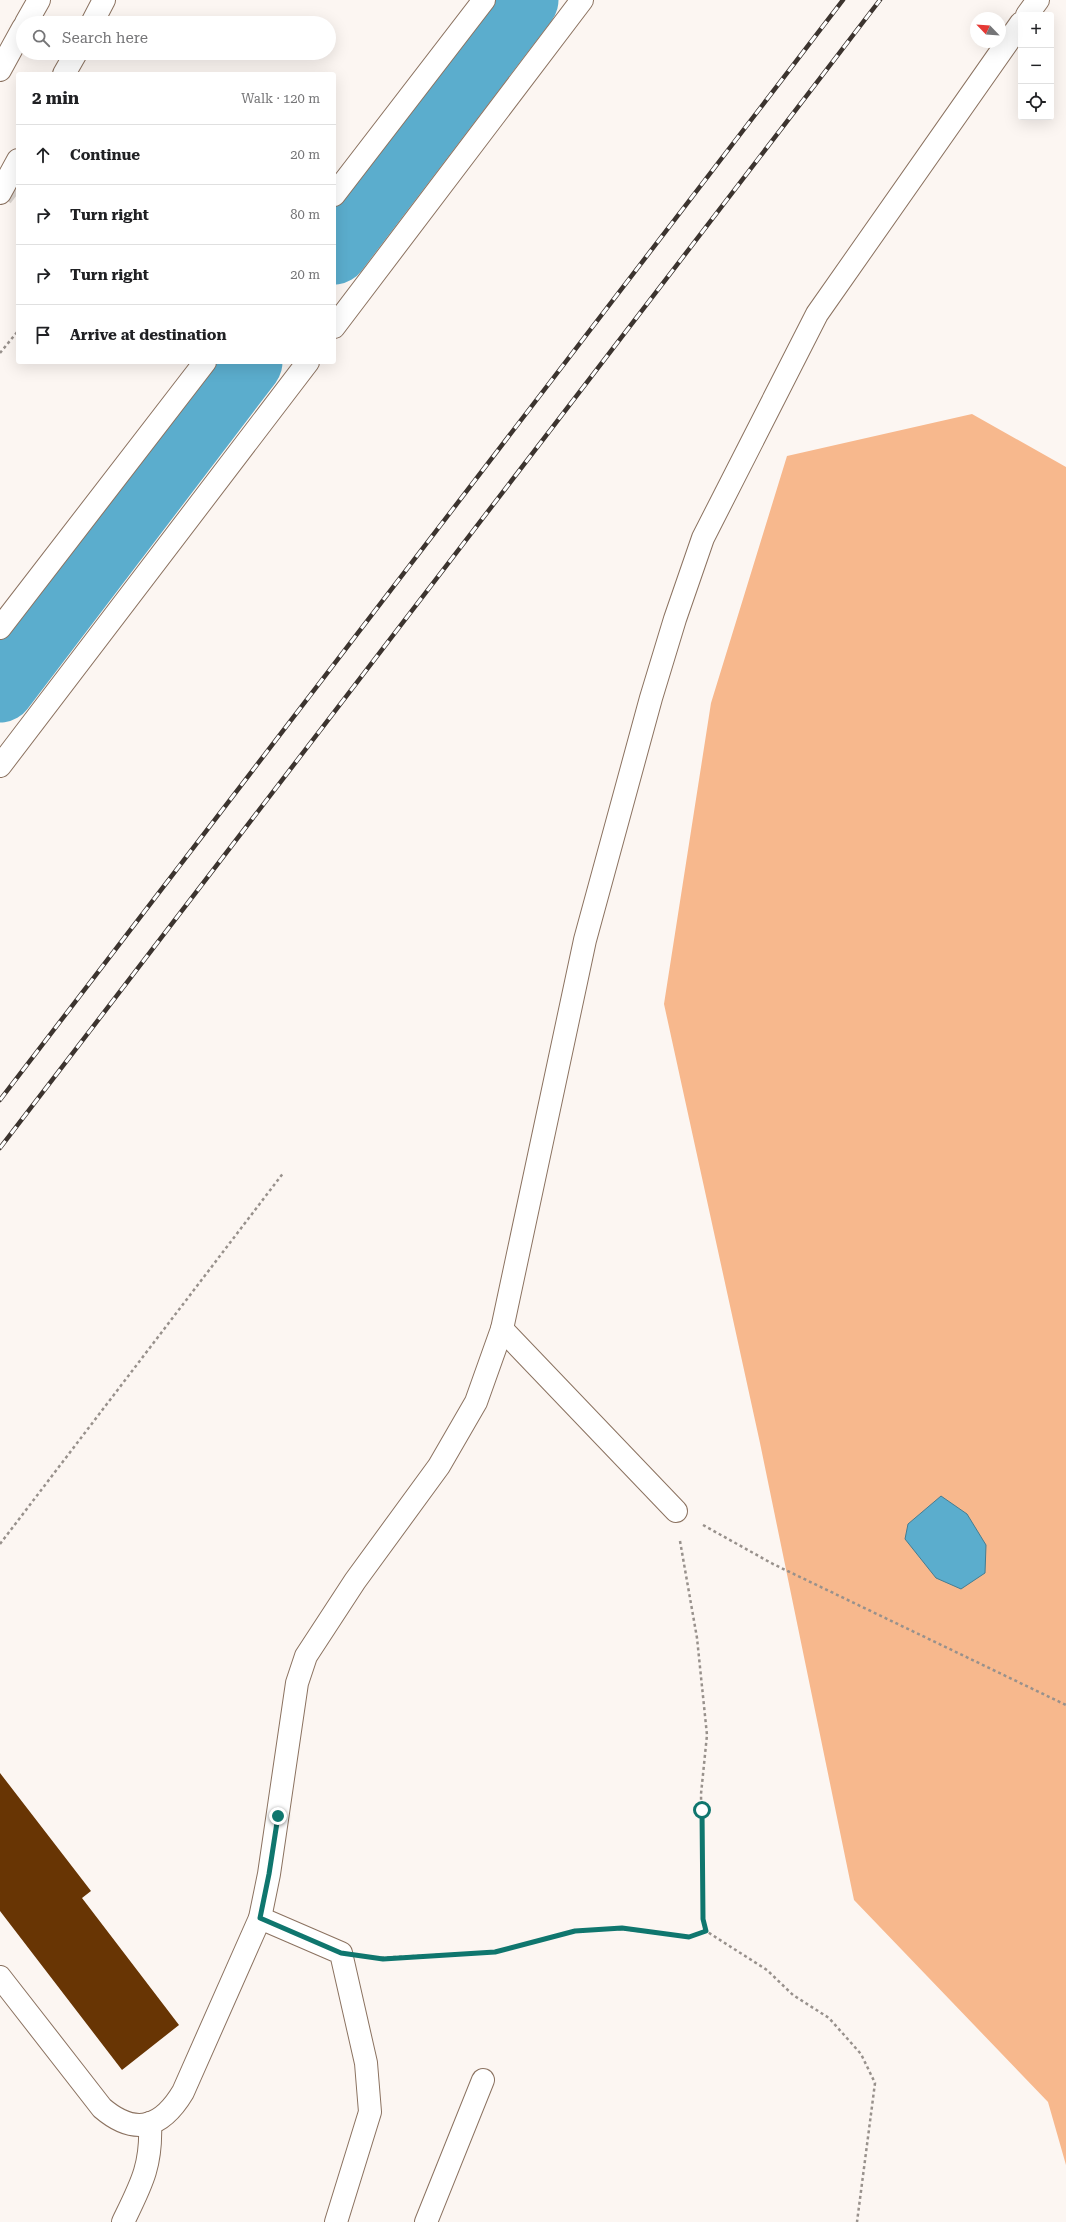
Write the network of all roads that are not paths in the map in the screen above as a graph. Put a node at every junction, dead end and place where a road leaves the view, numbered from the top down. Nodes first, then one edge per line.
1 (39, 0) edge
2 (104, 0) edge
3 (484, 0) edge
4 (582, 0) edge
5 (1038, 0) edge
6 (1029, 12) edge
7 (30, 16) edge
8 (96, 16) edge
9 (1018, 27) edge
10 (16, 41) edge
11 (72, 60) edge
12 (0, 70) edge
13 (65, 72) edge
14 (16, 164) edge
15 (336, 192) edge
16 (0, 193) edge
17 (336, 324) edge
18 (203, 364) edge
19 (306, 364) edge
20 (0, 628) edge
21 (0, 766) edge
22 (502, 1329) junction
23 (676, 1511) road end
24 (260, 1918) junction
25 (0, 1977) edge
26 (483, 2080) dead end
27 (150, 2123) junction
28 (126, 2221) edge
29 (336, 2222) edge
30 (426, 2222) edge

1 - 7 main road
2 - 8 main road
3 - 15 main road
4 - 17 main road
5 - 6 main road
9 - 22 main road
10 - 12 main road
11 - 13 main road
14 - 16 main road
18 - 20 main road
19 - 21 main road
22 - 23 main road
22 - 24 main road
24 - 27 main road
24 - 29 main road
25 - 27 main road
26 - 30 main road
27 - 28 main road

